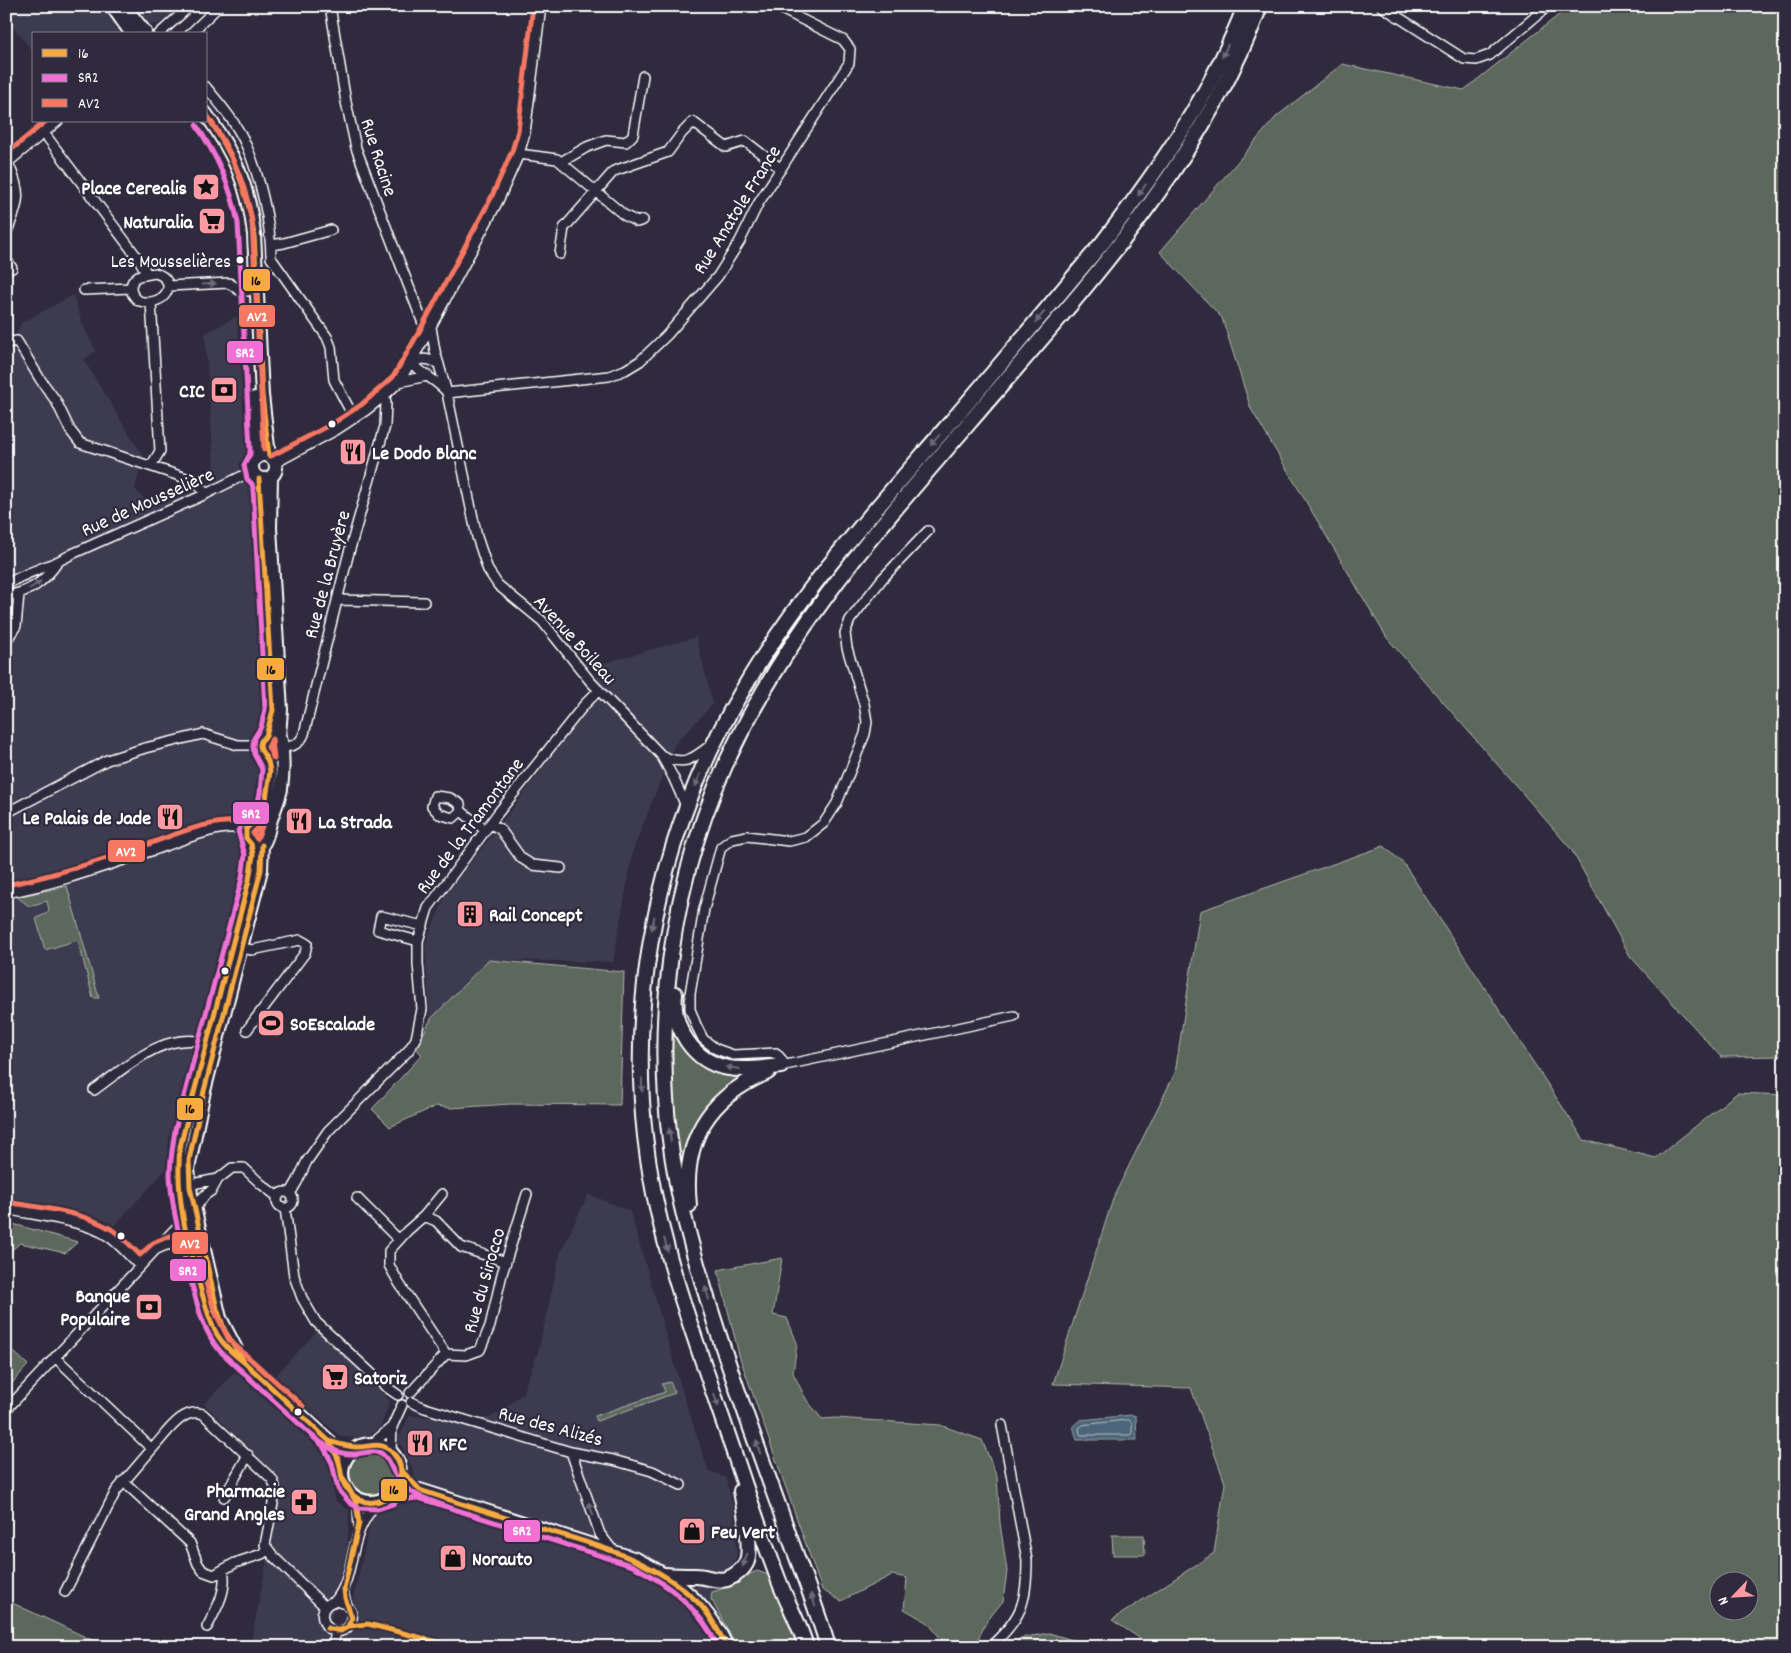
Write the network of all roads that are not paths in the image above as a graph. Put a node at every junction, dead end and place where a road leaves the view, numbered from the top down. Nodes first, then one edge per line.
1 (112, 6) edge
2 (124, 6) edge
3 (190, 6) edge
4 (217, 6) edge
5 (330, 6) edge
6 (541, 6) edge
7 (780, 6) edge
8 (1245, 6) edge
9 (1260, 6) edge
10 (1381, 6) edge
11 (1548, 6) edge
12 (142, 32) edge
13 (142, 32) edge
14 (161, 32) edge
15 (192, 32) edge
16 (643, 76) dead end
17 (208, 90) edge
18 (208, 117) edge
19 (57, 122) edge
20 (203, 122) edge
21 (44, 133) junction
22 (519, 154) junction
23 (561, 162) junction
24 (7, 164) edge
25 (781, 168) junction
26 (596, 192) junction
27 (643, 220) dead end
28 (331, 230) dead end
29 (6, 234) edge
30 (271, 245) junction
31 (560, 254) dead end
32 (6, 259) edge
33 (12, 268) dead end
34 (147, 274) junction
35 (168, 286) junction
36 (131, 288) junction
37 (84, 290) dead end
38 (248, 291) junction
39 (151, 302) junction
40 (420, 312) junction
41 (431, 327) junction
42 (6, 343) edge
43 (411, 362) junction
44 (439, 364) junction
45 (427, 376) junction
46 (399, 382) junction
47 (448, 392) junction
48 (384, 396) junction
49 (354, 418) junction
50 (267, 458) junction
51 (151, 466) junction
52 (261, 476) junction
53 (206, 494) junction
54 (928, 531) dead end
55 (56, 563) junction
56 (6, 585) edge
57 (19, 594) junction
58 (6, 596) edge
59 (337, 600) junction
60 (424, 602) dead end
61 (6, 641) edge
62 (599, 690) junction
63 (263, 741) junction
64 (280, 742) junction
65 (713, 744) junction
66 (661, 756) junction
67 (686, 806) junction
68 (461, 811) dead end
69 (6, 813) edge
70 (487, 827) junction
71 (246, 829) junction
72 (257, 844) junction
73 (690, 860) junction
74 (561, 868) dead end
75 (6, 893) edge
76 (423, 926) junction
77 (418, 941) junction
78 (236, 946) junction
79 (1014, 1016) dead end
80 (247, 1030) dead end
81 (211, 1044) junction
82 (781, 1066) junction
83 (94, 1090) dead end
84 (188, 1169) junction
85 (218, 1180) junction
86 (202, 1182) junction
87 (186, 1190) junction
88 (290, 1194) junction
89 (442, 1194) dead end
90 (527, 1194) dead end
91 (205, 1195) junction
92 (278, 1197) junction
93 (357, 1198) dead end
94 (285, 1208) junction
95 (6, 1209) edge
96 (189, 1211) junction
97 (424, 1216) junction
98 (173, 1231) junction
99 (188, 1233) junction
100 (399, 1240) junction
101 (152, 1252) junction
102 (694, 1253) junction
103 (506, 1262) junction
104 (140, 1266) junction
105 (446, 1354) junction
106 (55, 1357) junction
107 (245, 1363) junction
108 (398, 1395) junction
109 (411, 1397) junction
110 (402, 1405) junction
111 (6, 1410) edge
112 (1002, 1424) dead end
113 (392, 1427) junction
114 (329, 1441) junction
115 (372, 1444) junction
116 (358, 1447) junction
117 (152, 1450) junction
118 (391, 1451) junction
119 (570, 1452) junction
120 (248, 1455) junction
121 (737, 1460) junction
122 (342, 1469) junction
123 (401, 1470) junction
124 (123, 1481) junction
125 (681, 1485) dead end
126 (420, 1490) junction
127 (393, 1493) junction
128 (224, 1497) dead end
129 (355, 1497) junction
130 (377, 1502) junction
131 (359, 1532) junction
132 (267, 1550) junction
133 (613, 1551) junction
134 (223, 1570) junction
135 (665, 1575) junction
136 (344, 1590) junction
137 (65, 1592) dead end
138 (336, 1601) junction
139 (346, 1604) junction
140 (326, 1607) junction
141 (207, 1627) dead end
142 (336, 1631) junction
143 (333, 1647) edge
144 (726, 1647) edge
145 (806, 1647) edge
146 (828, 1647) edge
147 (990, 1647) edge

1 - 12 main road
2 - 13 main road
3 - 14 street
4 - 15 street
5 - 40 street, Rue Racine
6 - 22 street
7 - 25 street, Rue Anatole France
8 -> 65 main road
9 - 73 main road
10 - 11 street
16 - 23 street
17 - 30 street
18 - 50 main road
19 - 21 street
20 - 38 main road
21 - 24 street
21 - 34 street
22 - 23 street
22 - 41 street
23 - 26 street
24 - 29 street
25 - 26 street
25 - 47 street, Rue Anatole France
26 - 27 street
26 - 31 street
28 - 30 street
30 - 49 street
32 - 33 street
34 - 35 street
34 - 36 street
35 -> 38 street
35 - 39 street
36 - 37 street
36 - 39 street
38 - 50 main road
39 - 51 street
40 - 41 street
40 - 41 street, Rue Racine
41 - 43 street
41 - 44 street, Rue Racine
42 - 51 street
43 - 44 street
43 - 45 street
43 - 46 street
44 - 47 street, Avenue Boileau
45 - 46 street
45 - 47 street
46 - 48 street
47 - 62 street, Avenue Boileau
48 - 49 street
48 - 59 street, Rue de la Bruyère
49 - 50 street
50 - 52 main road
50 - 52 main road
51 - 53 street
52 - 53 street, Rue de Mousselière
52 - 63 main road
52 - 64 main road
53 - 55 street, Rue de Mousselière
54 - 82 street
55 - 56 street, Rue de Mousselière
57 -> 55 street, Rue de Mousselière
57 - 58 street, Rue de Mousselière
57 - 61 street
59 - 60 street
59 - 64 street, Rue de la Bruyère
62 - 66 street, Avenue Boileau
62 - 70 street, Rue de la Tramontane
63 - 64 main road
63 - 69 street
63 - 71 main road
64 - 72 main road
65 - 66 street
65 -> 67 main road
66 - 67 street, Avenue Boileau
67 -> 121 main road
68 - 70 street
70 - 74 street
70 - 76 street, Rue de la Tramontane
71 - 72 main road
71 - 75 street
72 - 78 main road
82 -> 73 main road
102 -> 73 main road
76 - 77 street, Rue de la Tramontane
76 - 77 street
77 - 88 street, Rue de la Tramontane
78 - 80 street
78 - 81 main road
79 - 82 street
81 - 83 street
81 - 84 main road
81 - 87 main road
82 - 102 main road
84 - 86 street
84 - 87 main road
85 - 86 street
85 - 91 street
85 - 92 street
86 - 87 street
87 - 91 street
87 - 96 main road
88 - 92 street
88 - 94 street
89 - 97 street
90 - 103 street, Rue du Sirocco
91 - 96 street
92 - 94 street
93 - 100 street
94 - 108 street
95 - 104 street
96 - 98 street
96 - 99 main road
97 - 100 street
97 - 103 street
98 - 99 street
98 - 101 street
99 - 101 street
99 - 107 main road
99 - 107 main road
100 - 105 street
101 - 104 street
146 -> 102 main road
103 - 105 street, Rue du Sirocco
104 - 106 street
105 - 109 street, Rue du Sirocco
106 - 111 street
106 - 117 street
107 - 114 main road
108 - 109 street
108 - 110 street
109 - 110 street
109 - 119 street, Rue des Alizés
110 - 113 street
112 - 147 street
113 - 115 street
113 - 118 street
114 - 116 main road
114 - 122 main road
115 - 116 main road
115 - 118 main road
116 - 122 main road
117 - 120 street
117 - 124 street
118 - 123 main road
119 - 125 street, Rue des Alizés
133 -> 119 street
120 - 128 street
120 - 132 street
121 -> 135 main road
121 - 145 main road
122 - 129 main road
123 - 126 main road
123 - 127 main road
124 - 134 street
124 - 137 street
126 - 127 main road
126 - 133 main road
127 - 130 main road
129 - 130 main road
129 - 131 street
130 - 131 street
131 - 136 street
132 - 134 street
132 - 140 street
133 - 135 main road
134 - 141 street
135 - 144 main road
136 - 138 street
136 - 139 street
138 - 139 street
138 - 140 street
139 - 142 street
140 - 142 street
142 - 143 street

